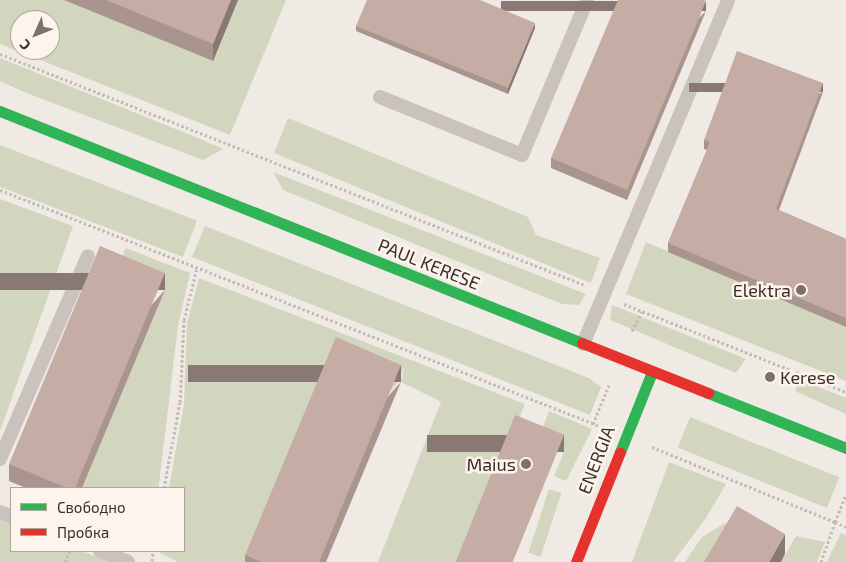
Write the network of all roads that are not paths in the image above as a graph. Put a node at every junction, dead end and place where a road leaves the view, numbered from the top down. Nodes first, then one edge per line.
1 (587, 0) edge
2 (728, 0) edge
3 (380, 97) dead end
4 (0, 111) edge
5 (88, 256) dead end
6 (582, 344) junction
7 (652, 372) junction
8 (846, 448) edge
9 (0, 459) edge
10 (103, 552) edge
11 (128, 562) edge
12 (576, 562) edge

1 - 3 lane
2 - 6 lane
4 - 6 main road, PAUL KERESE
5 - 9 lane
6 - 7 main road, PAUL KERESE
7 - 8 main road, PAUL KERESE
7 - 12 main road, ENERGIA
10 - 11 lane

